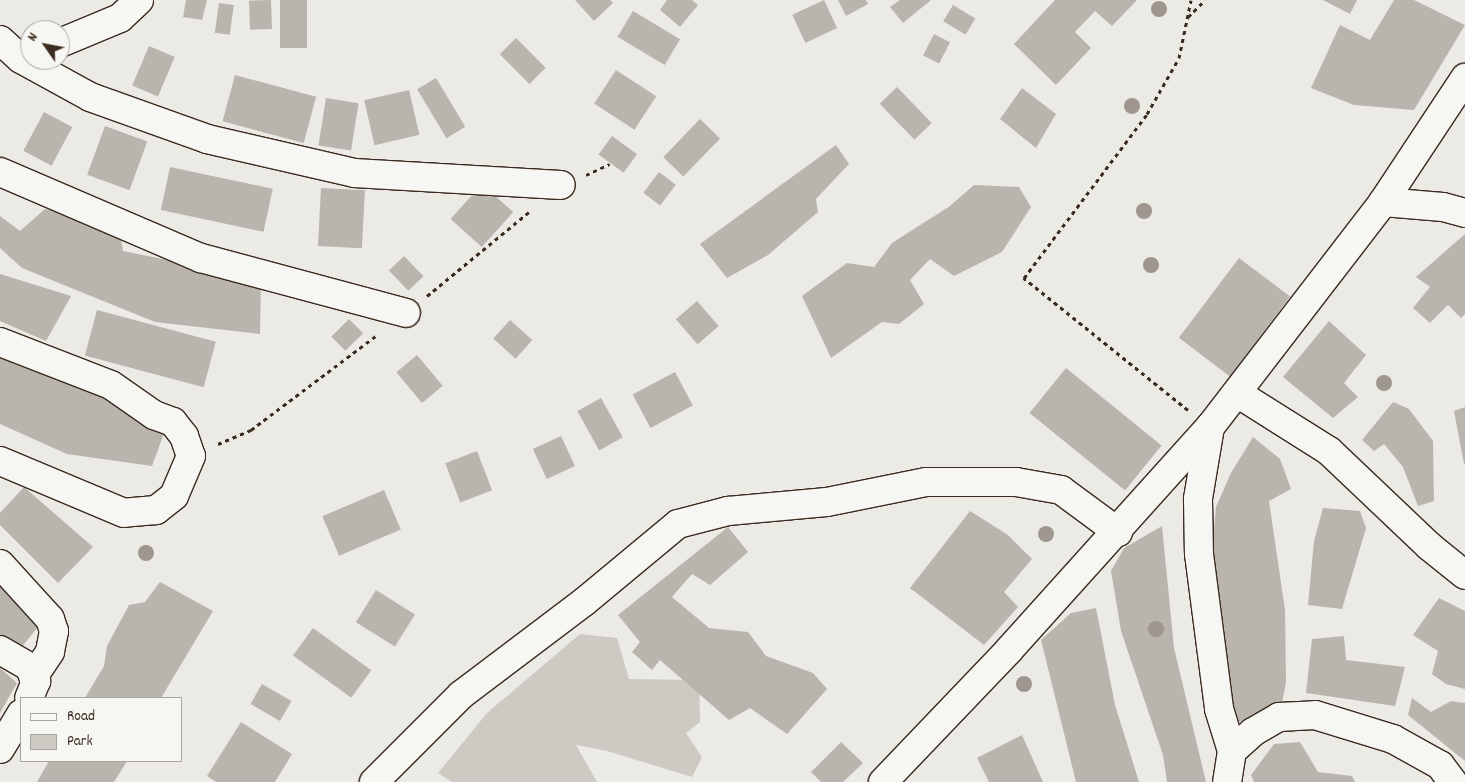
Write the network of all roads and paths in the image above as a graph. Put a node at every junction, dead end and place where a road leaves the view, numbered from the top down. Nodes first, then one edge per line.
1 (139, 0) edge
2 (1192, 0) edge
3 (1205, 0) edge
4 (1188, 18) junction
5 (70, 39) edge
6 (0, 40) edge
7 (20, 53) edge
8 (47, 70) edge
9 (1465, 78) edge
10 (0, 172) edge
11 (561, 185) dead end
12 (1383, 202) junction
13 (1465, 213) edge
14 (406, 313) dead end
15 (0, 342) edge
16 (1237, 393) junction
17 (1210, 428) junction
18 (0, 461) edge
19 (1118, 532) junction
20 (0, 564) edge
21 (1465, 575) edge
22 (0, 650) edge
23 (31, 688) edge
24 (20, 716) edge
25 (0, 749) edge
26 (1232, 751) junction
27 (893, 779) edge
28 (374, 782) edge
29 (1227, 782) edge
30 (1453, 782) edge

1 - 5 street
2 - 4 path
3 - 4 path
4 - 17 path
6 - 7 street
8 - 11 street
9 - 12 street
10 - 14 street
12 - 13 street
12 - 16 street
15 - 18 street
16 - 17 street
16 - 21 street
17 - 19 street
17 - 26 street
19 - 27 street
19 - 28 street
20 - 23 street
22 - 23 street
24 - 25 street
26 - 29 street
26 - 30 street

